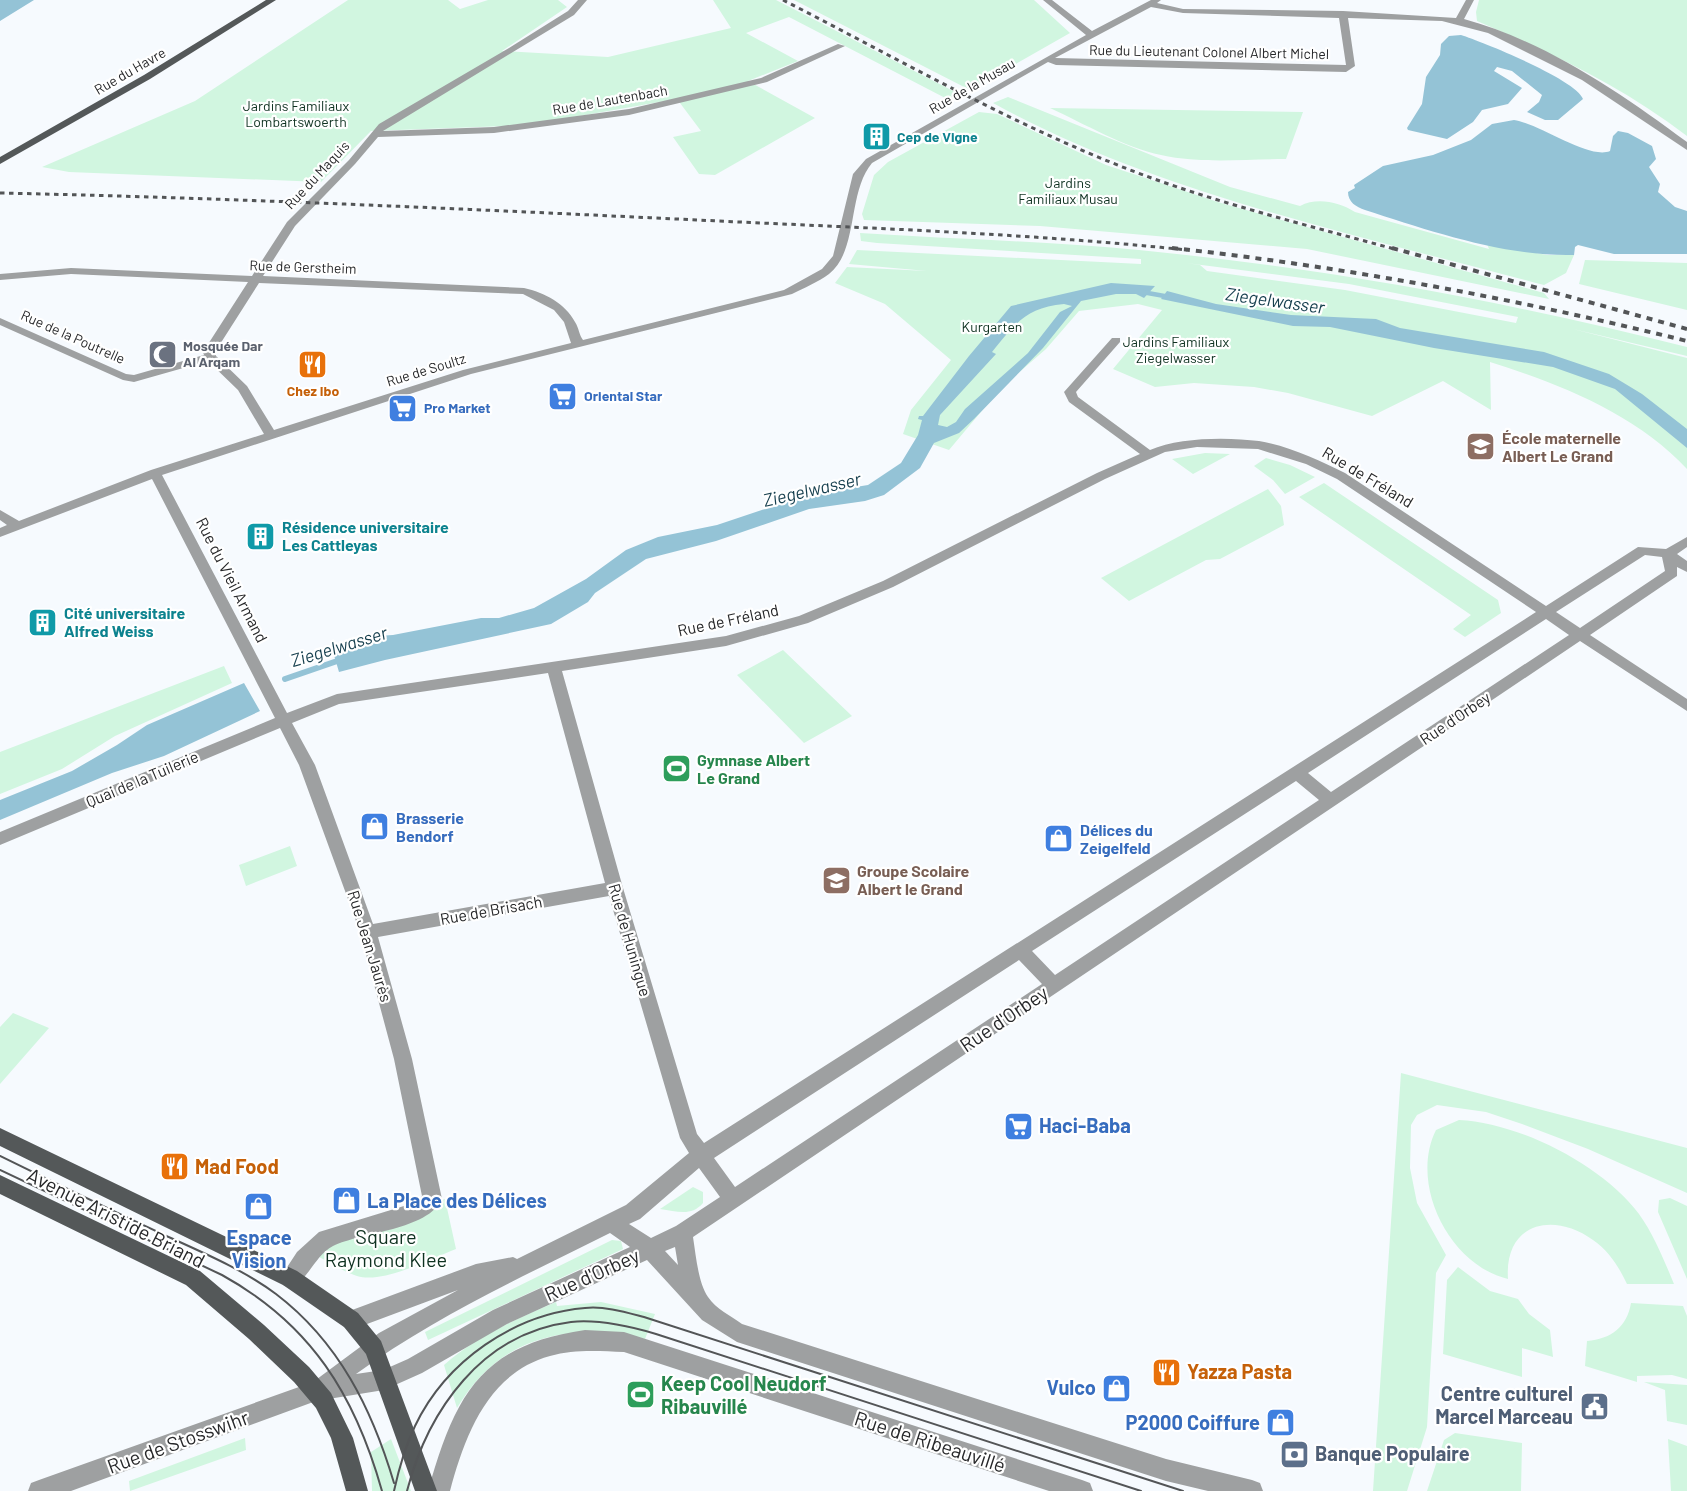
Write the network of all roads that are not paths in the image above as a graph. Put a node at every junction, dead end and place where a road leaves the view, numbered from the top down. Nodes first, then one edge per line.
1 (272, 0) edge
2 (1047, 0) edge
3 (1470, 0) edge
4 (577, 2) edge
5 (1154, 2) edge
6 (1343, 14) junction
7 (1459, 20) junction
8 (1092, 35) junction
9 (841, 46) dead end
10 (1048, 59) junction
11 (374, 134) junction
12 (1687, 147) edge
13 (0, 161) edge
14 (845, 233) joint
15 (0, 277) edge
16 (255, 280) junction
17 (0, 321) edge
18 (1116, 340) dead end
19 (580, 343) junction
20 (210, 357) junction
21 (272, 435) junction
22 (1148, 454) junction
23 (155, 473) junction
24 (0, 514) edge
25 (16, 525) junction
26 (0, 533) edge
27 (1687, 541) edge
28 (1668, 554) junction
29 (1687, 567) edge
30 (1546, 613) junction
31 (1579, 635) junction
32 (554, 668) junction
33 (276, 703) joint
34 (1687, 706) edge
35 (284, 719) junction
36 (1297, 773) junction
37 (1331, 801) junction
38 (0, 839) edge
39 (615, 888) junction
40 (368, 932) junction
41 (1020, 950) junction
42 (1054, 985) junction
43 (0, 1137) edge
44 (700, 1156) junction
45 (0, 1184) edge
46 (733, 1200) junction
47 (613, 1224) junction
48 (683, 1233) junction
49 (650, 1250) junction
50 (525, 1265) junction
51 (290, 1278) junction
52 (698, 1299) junction
53 (351, 1320) junction
54 (374, 1348) junction
55 (384, 1380) junction
56 (316, 1391) junction
57 (39, 1491) edge
58 (357, 1491) edge
59 (426, 1491) edge
60 (439, 1491) edge
61 (1082, 1491) edge
62 (1252, 1491) edge

1 - 13 main road, Rue du Havre
2 - 8 street
3 - 7 street
4 - 11 street, Rue du Maquis
5 - 6 street
5 - 8 street, Rue de la Musau
6 - 7 street
6 - 10 street, Rue du Lieutenant Colonel Albert Michel
7 - 12 street
8 - 10 street, Rue de la Musau
9 - 11 street, Rue de Lautenbach
10 - 14 street, Rue de la Musau
11 - 16 street, Rue du Maquis
14 - 19 street, Rue de Soultz
15 - 16 street, Rue de Gerstheim
16 - 19 street, Rue de Gerstheim
16 - 20 street, Rue du Maquis
17 - 20 street, Rue de la Poutrelle
18 - 22 street
19 - 21 street, Rue de Soultz
20 - 21 street
21 - 23 street, Rue de Soultz
22 - 30 street, Rue de Fréland
22 - 32 street, Rue de Fréland
23 - 25 street, Rue de Soultz
23 - 33 street, Rue du Vieil Armand
24 - 25 street
25 - 26 street, Rue de Soultz
27 - 28 street
28 - 29 street
28 - 30 street, Rue d'Orbey
28 - 31 street, Rue d'Orbey
30 - 31 street
30 - 36 street, Rue d'Orbey
31 - 34 street
31 - 37 street, Rue d'Orbey
32 - 35 street, Rue de Fréland
32 - 39 street, Rue de Huningue
33 - 35 street, Rue Jean Jaurès
35 - 38 street, Quai de la Tuilerie
35 - 40 street, Rue Jean Jaurès
36 - 37 street
36 - 41 street, Rue d'Orbey
37 - 42 street, Rue d'Orbey
39 - 40 street, Rue de Brisach
39 - 44 street, Rue de Huningue
40 - 51 street, Rue Jean Jaurès
41 - 42 street, Rue d'Orbey
41 - 44 street, Rue d'Orbey
42 - 46 street, Rue d'Orbey
43 - 51 main road, Avenue Aristide Briand
44 - 46 street, Rue de Huningue
44 - 47 street, Rue d'Orbey
45 - 56 main road, Avenue Aristide Briand
46 - 48 street, Rue d'Orbey
47 - 49 street
47 - 50 street, Rue d'Orbey
48 - 49 street, Rue d'Orbey
48 - 52 street
49 - 52 street
49 - 55 street, Rue d'Orbey
50 - 53 street, Rue d'Orbey
50 - 54 street, Rue d'Orbey
51 - 53 main road, Avenue Aristide Briand
52 - 62 street
53 - 54 main road, Avenue Aristide Briand
54 - 55 main road
54 - 56 street, Rue d'Orbey
55 - 56 street, Rue d'Orbey
55 - 59 main road
56 - 57 street, Rue de Stosswihr
56 - 58 main road, Avenue Aristide Briand
60 - 61 street, Rue de Ribeauvillé

